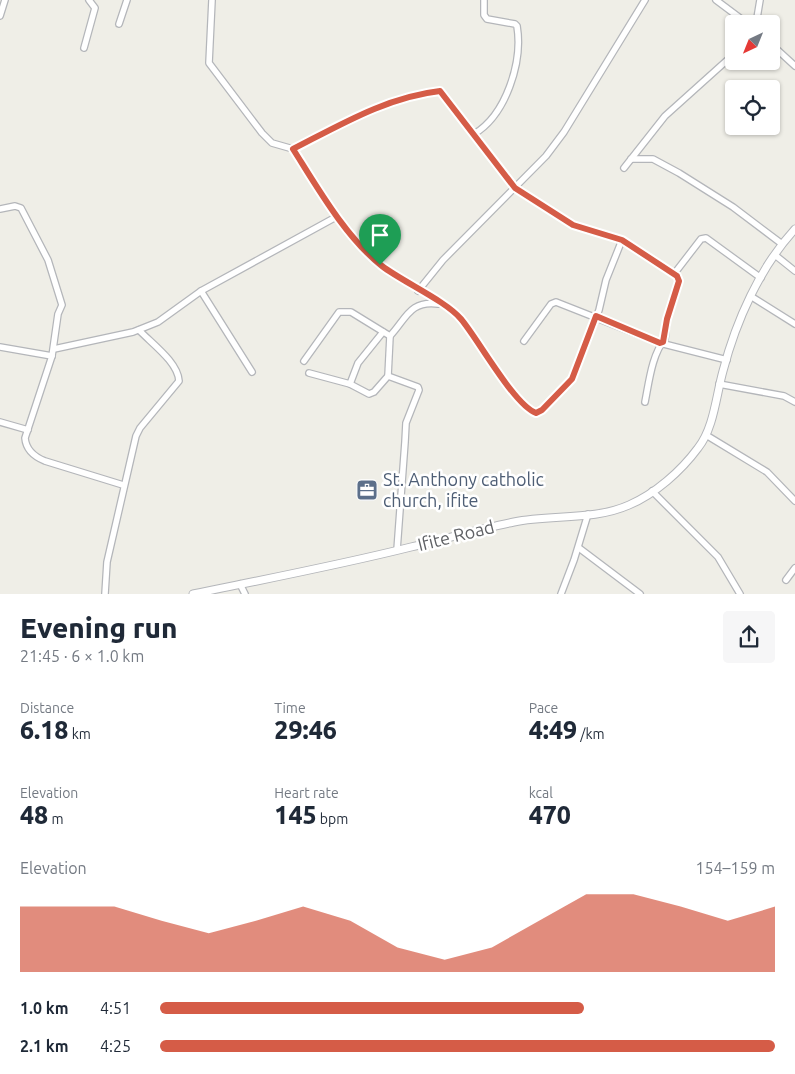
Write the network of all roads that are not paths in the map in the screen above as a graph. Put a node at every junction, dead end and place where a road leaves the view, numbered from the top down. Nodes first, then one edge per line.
1 (5, 0) edge
2 (88, 0) edge
3 (127, 0) edge
4 (212, 0) edge
5 (484, 0) edge
6 (645, 0) edge
7 (716, 0) edge
8 (760, 0) edge
9 (736, 15) edge
10 (758, 15) edge
11 (0, 16) edge
12 (120, 24) dead end
13 (84, 48) dead end
14 (780, 52) edge
15 (725, 62) edge
16 (795, 66) edge
17 (474, 134) junction
18 (293, 149) junction
19 (631, 159) junction
20 (624, 168) dead end
21 (515, 188) junction
22 (0, 209) edge
23 (336, 218) junction
24 (795, 229) edge
25 (622, 240) junction
26 (782, 244) junction
27 (775, 255) junction
28 (795, 271) edge
29 (674, 274) junction
30 (761, 278) junction
31 (418, 290) junction
32 (201, 291) junction
33 (752, 297) junction
34 (443, 305) junction
35 (596, 316) junction
36 (795, 324) edge
37 (138, 330) junction
38 (383, 332) junction
39 (390, 336) junction
40 (524, 341) dead end
41 (660, 343) junction
42 (0, 347) edge
43 (54, 349) junction
44 (52, 356) junction
45 (304, 360) dead end
46 (727, 360) junction
47 (252, 372) dead end
48 (309, 373) dead end
49 (388, 376) junction
50 (350, 384) junction
51 (720, 384) junction
52 (645, 402) dead end
53 (795, 402) edge
54 (0, 422) edge
55 (28, 430) junction
56 (706, 435) junction
57 (123, 485) junction
58 (652, 491) junction
59 (795, 501) edge
60 (588, 514) junction
61 (578, 548) junction
62 (397, 550) junction
63 (795, 568) edge
64 (786, 580) dead end
65 (240, 584) junction
66 (106, 594) edge
67 (193, 594) edge
68 (245, 594) edge
69 (561, 594) edge
70 (640, 594) edge
71 (740, 594) edge

1 - 11 street
2 - 13 street
3 - 12 street
4 - 18 street
5 - 17 street
6 - 21 street
7 - 9 street
8 - 10 street
14 - 16 street
15 - 19 street
17 - 18 street
17 - 21 street
18 - 23 street
19 - 20 street
19 - 26 street
21 - 25 street
21 - 31 street
22 - 43 street
23 - 31 street
23 - 32 street
24 - 26 street, Ifite Road
25 - 29 street
25 - 35 street
26 - 27 street, Ifite Road
27 - 28 street
27 - 30 street, Ifite Road
29 - 30 street
29 - 41 street
30 - 33 street, Ifite Road
31 - 34 street
32 - 37 street
32 - 47 street
33 - 36 street
33 - 46 street, Ifite Road
34 - 35 street
34 - 39 street
35 - 40 street
35 - 41 street
37 - 43 street
37 - 57 street
38 - 39 street
38 - 45 street
38 - 50 street
39 - 49 street
41 - 46 street
41 - 52 street
42 - 44 street
43 - 44 street
44 - 55 street
46 - 51 street, Ifite Road
48 - 50 street
49 - 50 street
49 - 62 street
51 - 53 street
51 - 56 street, Ifite Road
54 - 55 street
55 - 57 street
56 - 58 street, Ifite Road
56 - 59 street
57 - 66 street
58 - 60 street, Ifite Road
58 - 71 street
60 - 61 street
60 - 62 street, Ifite Road
61 - 69 street
61 - 70 street
62 - 65 street, Ifite Road
63 - 64 street
65 - 67 street, Ifite Road
65 - 68 street

